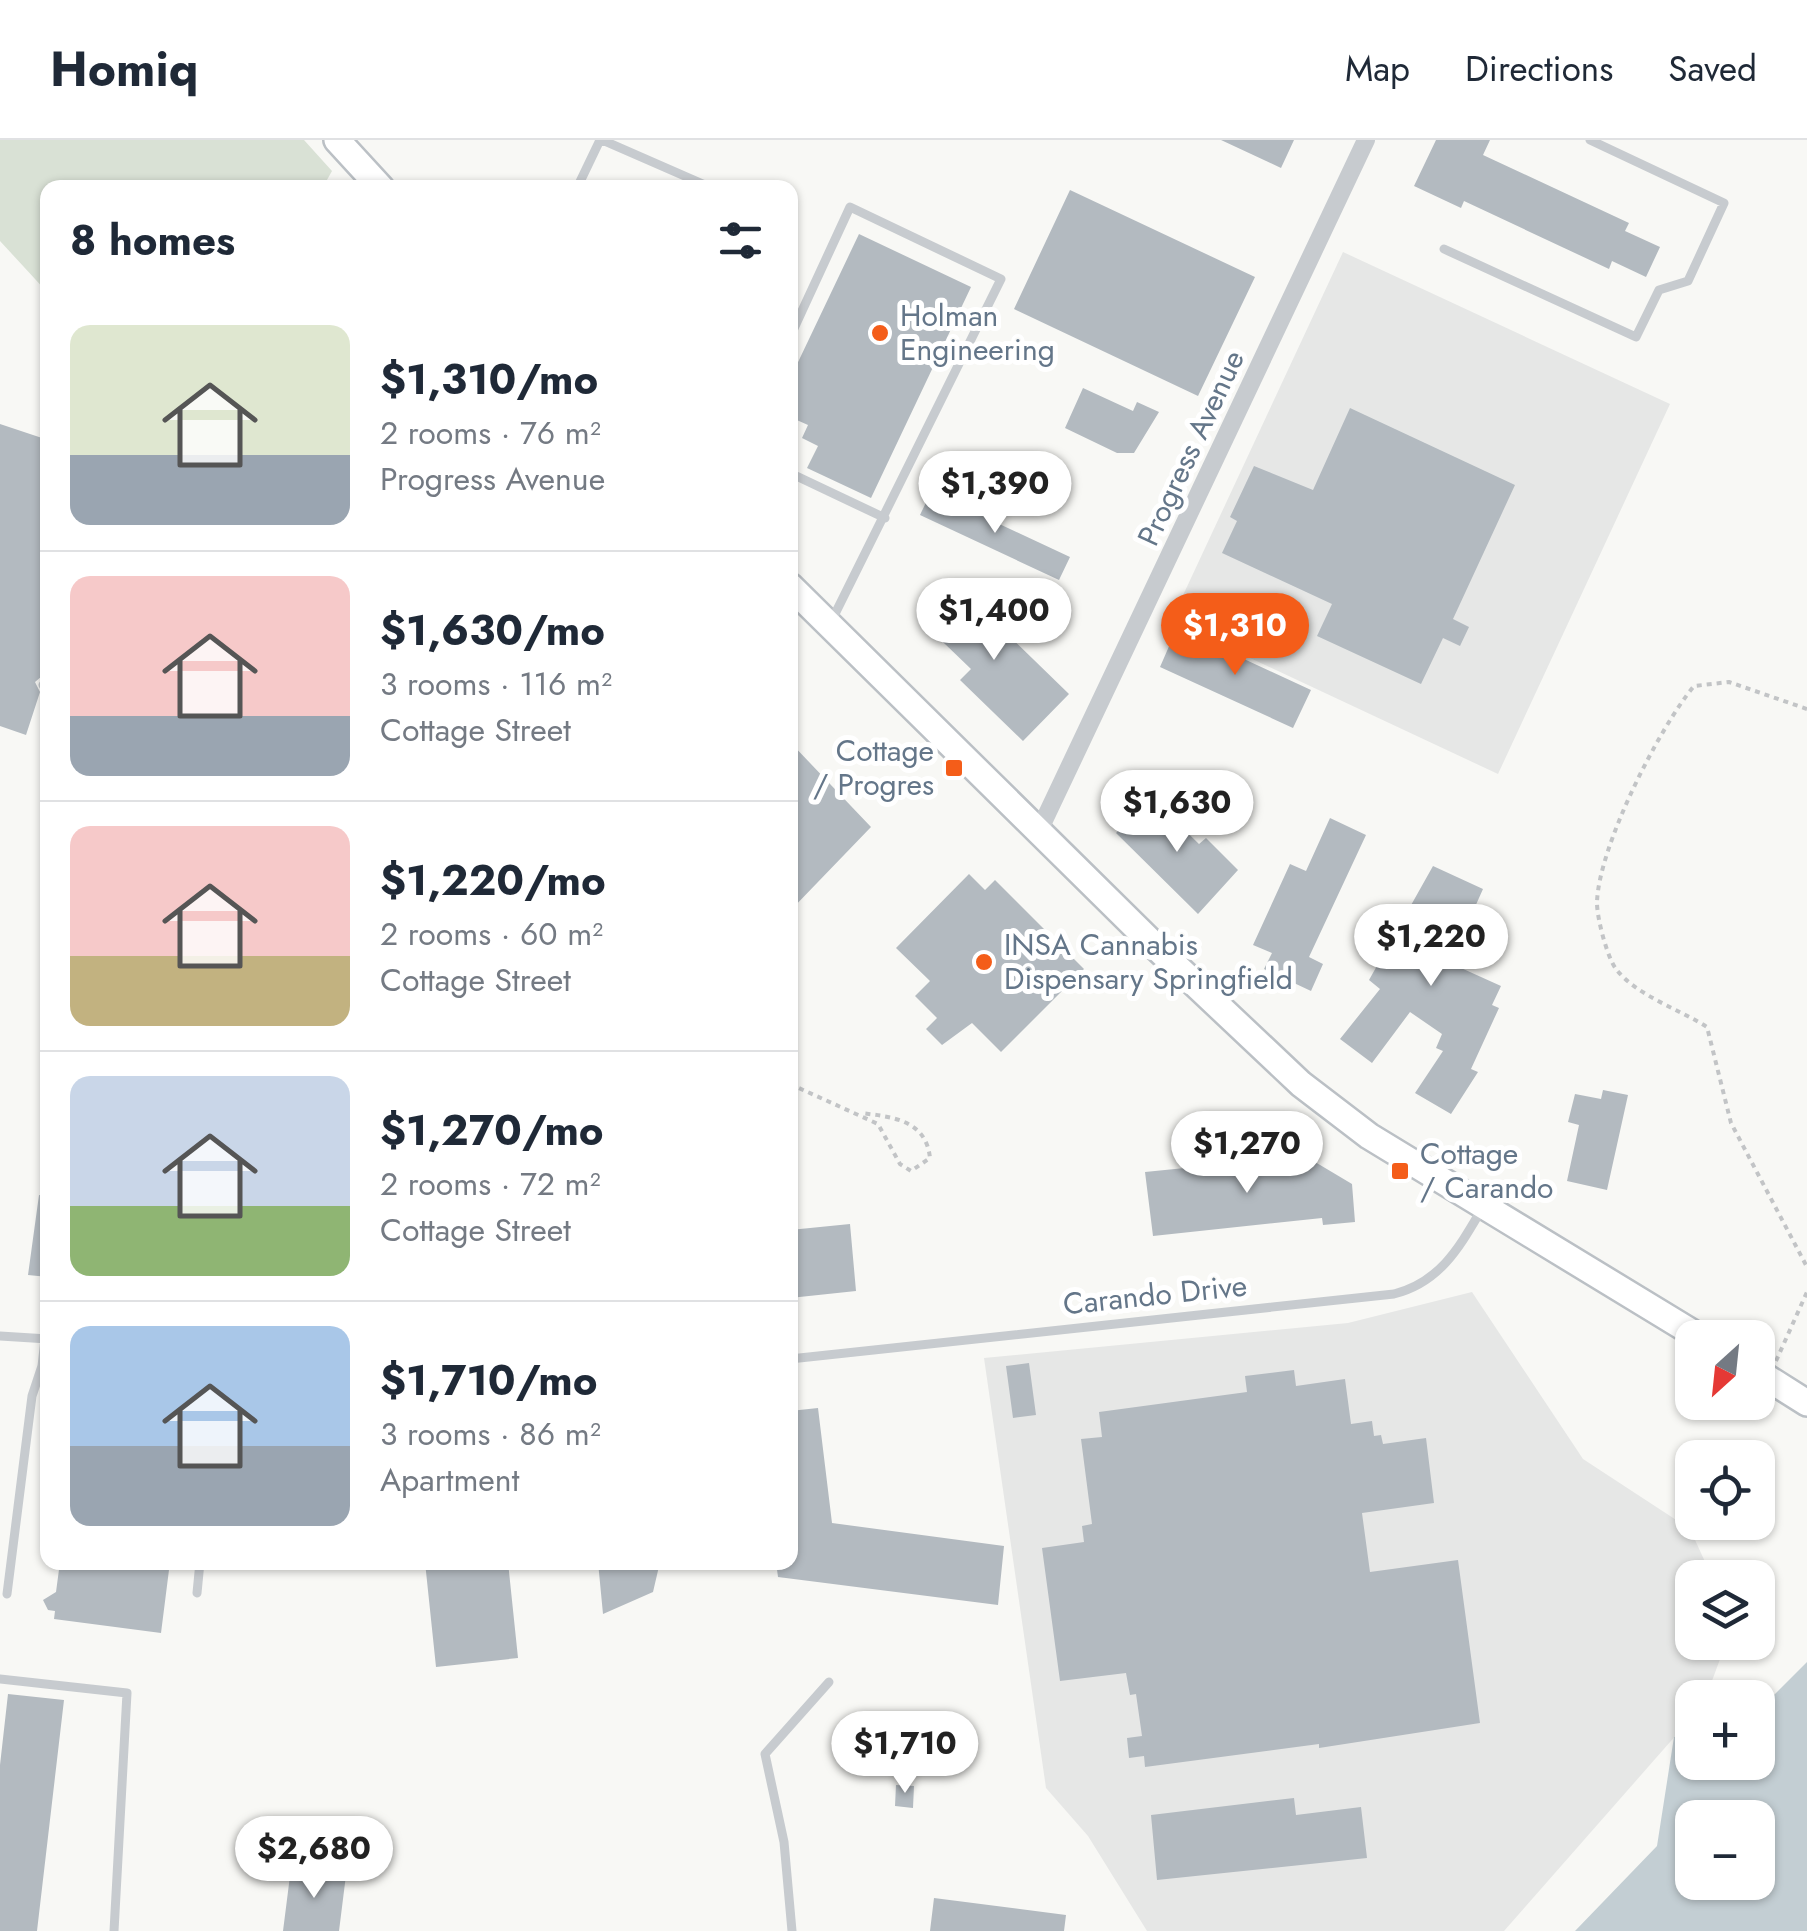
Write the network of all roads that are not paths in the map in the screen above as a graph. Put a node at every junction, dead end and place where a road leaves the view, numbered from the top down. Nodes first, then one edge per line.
1 (337, 140) edge
2 (601, 140) edge
3 (1366, 140) edge
4 (1590, 140) edge
5 (374, 180) edge
6 (581, 180) edge
7 (694, 180) edge
8 (1444, 249) dead end
9 (798, 320) edge
10 (798, 477) edge
11 (885, 518) junction
12 (798, 594) edge
13 (830, 624) junction
14 (1038, 833) junction
15 (1484, 1206) junction
16 (1675, 1323) edge
17 (0, 1336) edge
18 (40, 1339) edge
19 (798, 1358) edge
20 (40, 1372) edge
21 (1775, 1384) edge
22 (1807, 1403) edge
23 (199, 1570) edge
24 (197, 1592) dead end
25 (7, 1594) dead end
26 (0, 1678) edge
27 (829, 1682) dead end
28 (114, 1931) edge
29 (792, 1931) edge

1 - 5 main road
2 - 6 lane
2 - 7 lane
3 - 14 street, Progress Avenue
4 - 8 lane
9 - 11 lane
10 - 11 lane
11 - 13 lane
12 - 13 main road
13 - 14 main road
14 - 15 main road
15 - 16 main road
15 - 19 lane, Carando Drive
17 - 18 lane
20 - 25 lane
21 - 22 main road
23 - 24 lane
26 - 28 lane
27 - 29 lane

